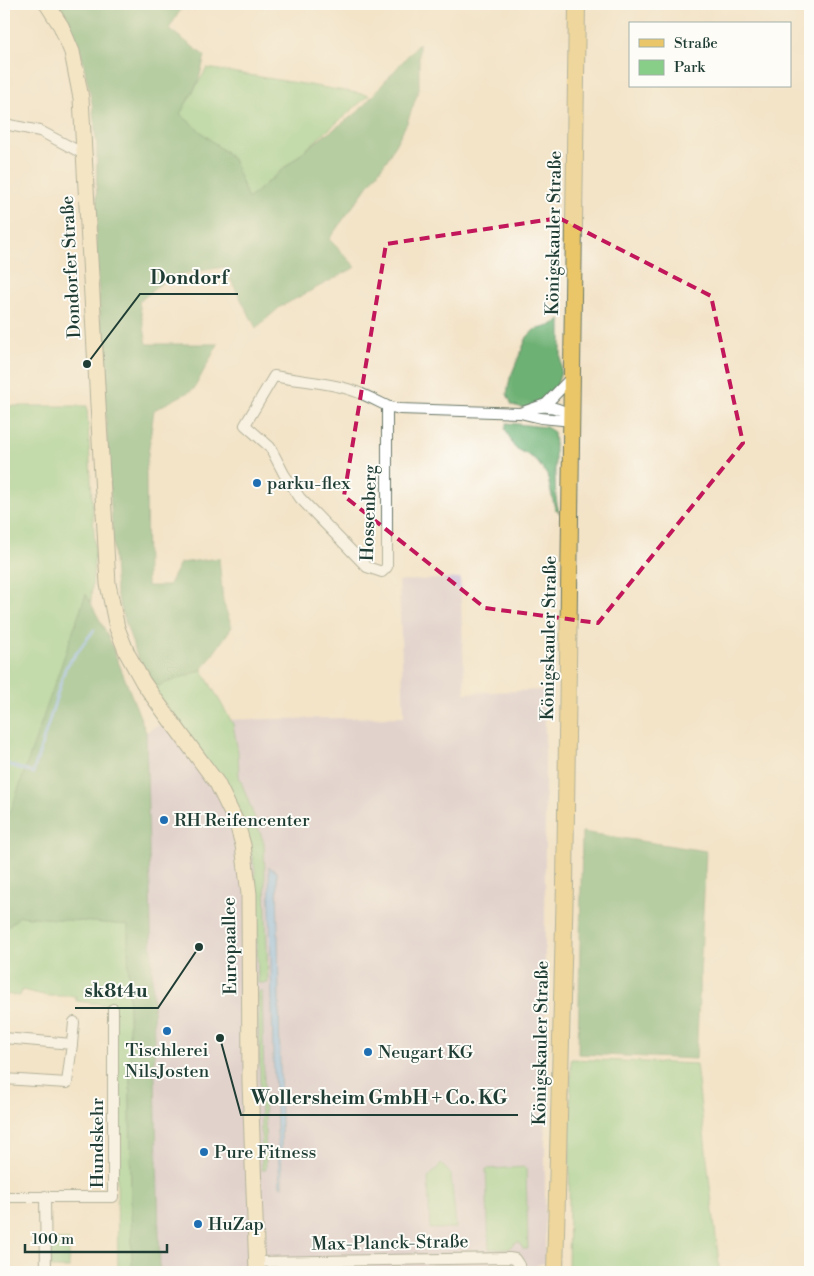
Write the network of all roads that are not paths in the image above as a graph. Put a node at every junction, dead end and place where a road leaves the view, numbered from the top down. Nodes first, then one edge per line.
1 (47, 4) edge
2 (577, 4) edge
3 (4, 124) edge
4 (84, 154) junction
5 (573, 376) junction
6 (387, 406) junction
7 (540, 407) junction
8 (520, 413) junction
9 (572, 421) junction
10 (128, 653) joint
11 (113, 1009) dead end
12 (74, 1022) dead end
13 (4, 1038) edge
14 (72, 1044) junction
15 (4, 1079) edge
16 (45, 1196) junction
17 (4, 1197) edge
18 (257, 1267) edge
19 (519, 1268) edge
20 (46, 1272) edge
21 (556, 1272) edge

1 - 4 main road, Dondorfer Straße
2 - 5 main road, Königskauler Straße
3 - 4 street
4 - 10 main road, Dondorfer Straße
5 - 7 street, Hossenberg
5 - 9 main road, Königskauler Straße
6 - 6 street, Hossenberg
6 - 8 street, Hossenberg
7 - 8 street, Hossenberg
7 - 9 street, Hossenberg
8 - 9 street, Hossenberg
9 - 21 main road, Königskauler Straße
10 - 18 main road, Europaallee
11 - 16 street, Hundskehr
12 - 14 street
13 - 14 street
14 - 15 street
16 - 17 street, Hundskehr
16 - 20 street
18 - 19 street, Max-Planck-Straße

